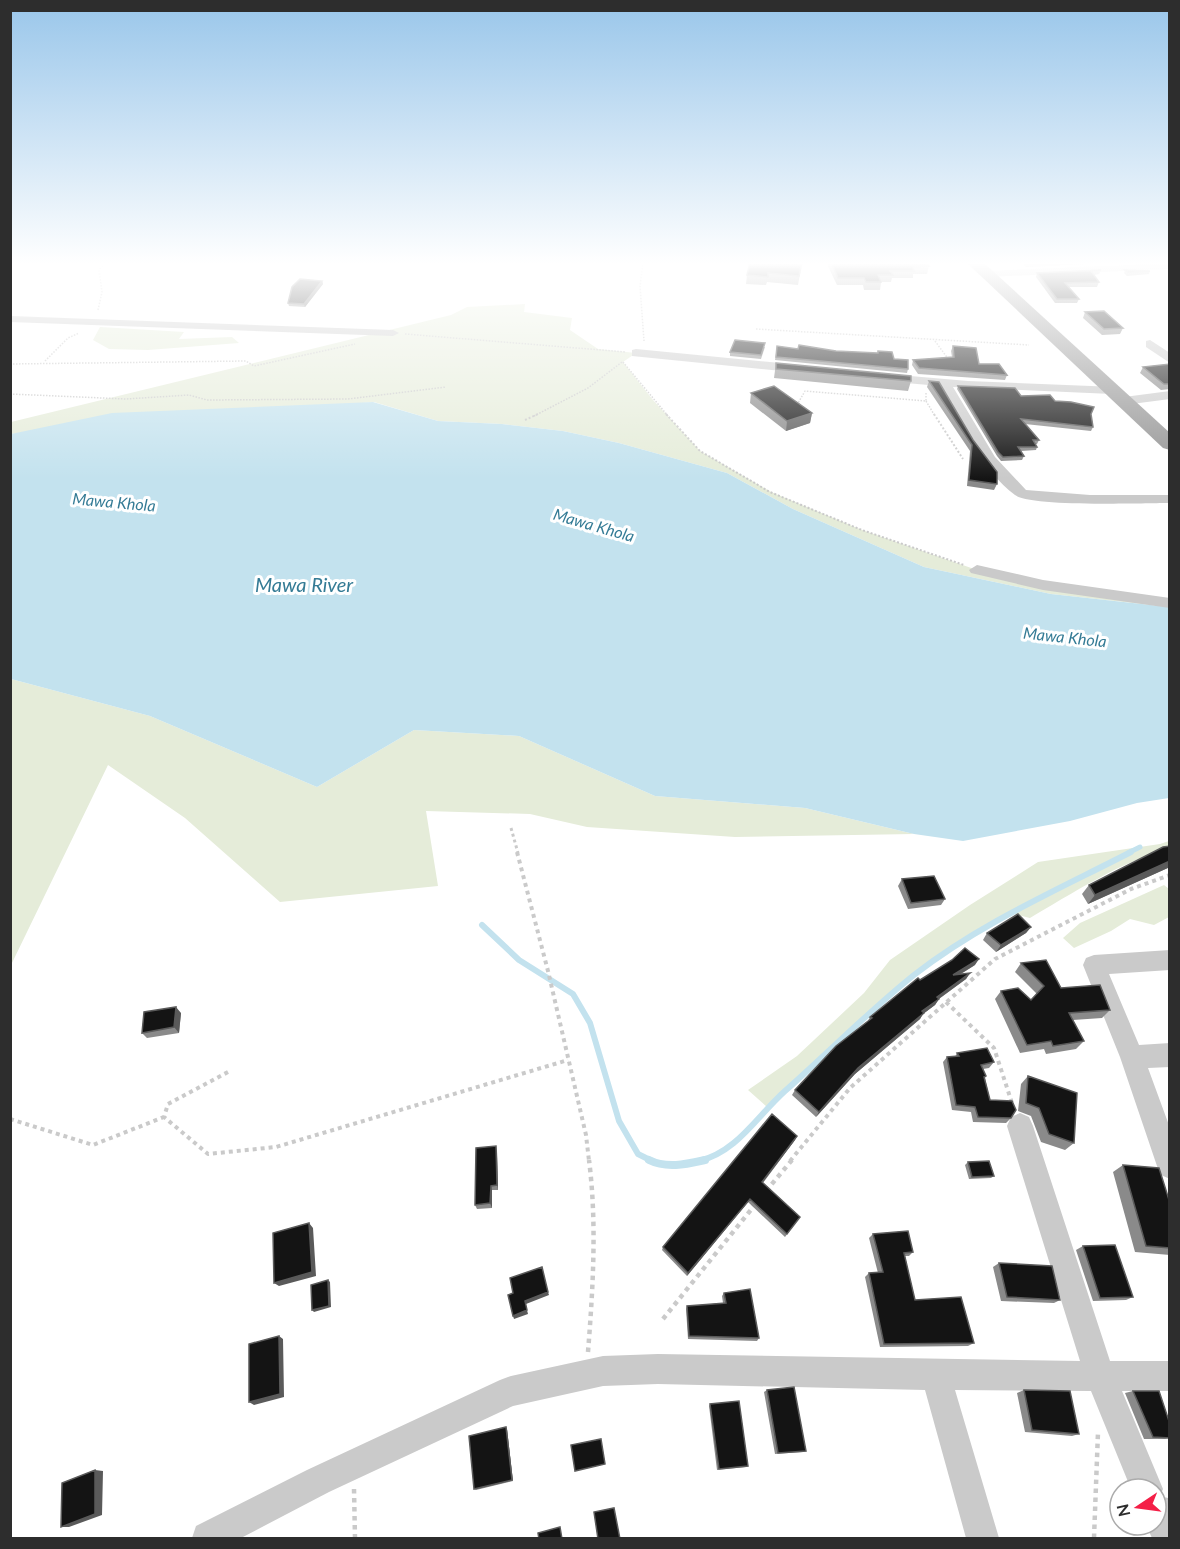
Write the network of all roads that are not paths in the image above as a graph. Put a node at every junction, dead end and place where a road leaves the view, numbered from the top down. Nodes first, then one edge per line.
1 (1051, 334) edge
2 (1150, 344) dead end
3 (641, 352) road end
4 (1170, 359) edge
5 (808, 370) edge
6 (880, 377) edge
7 (944, 382) junction
8 (1118, 396) junction
9 (1170, 396) edge
10 (1170, 444) edge
11 (1170, 499) edge
12 (977, 570) road end
13 (1170, 603) edge
14 (1170, 960) edge
15 (1170, 1055) edge
16 (1132, 1057) junction
17 (1020, 1126) road end
18 (1169, 1161) edge
19 (936, 1375) junction
20 (1100, 1376) junction
21 (1170, 1376) edge
22 (1142, 1477) edge
23 (208, 1539) edge
24 (982, 1539) edge

1 - 8 highway
2 - 4 street
3 - 5 street
6 - 7 street
7 - 8 street
7 - 11 street
8 - 9 street
8 - 10 highway
12 - 13 street
14 - 16 street
15 - 16 street
16 - 18 street
17 - 20 street
19 - 20 street
19 - 23 street
19 - 24 street
20 - 21 street
20 - 22 street

